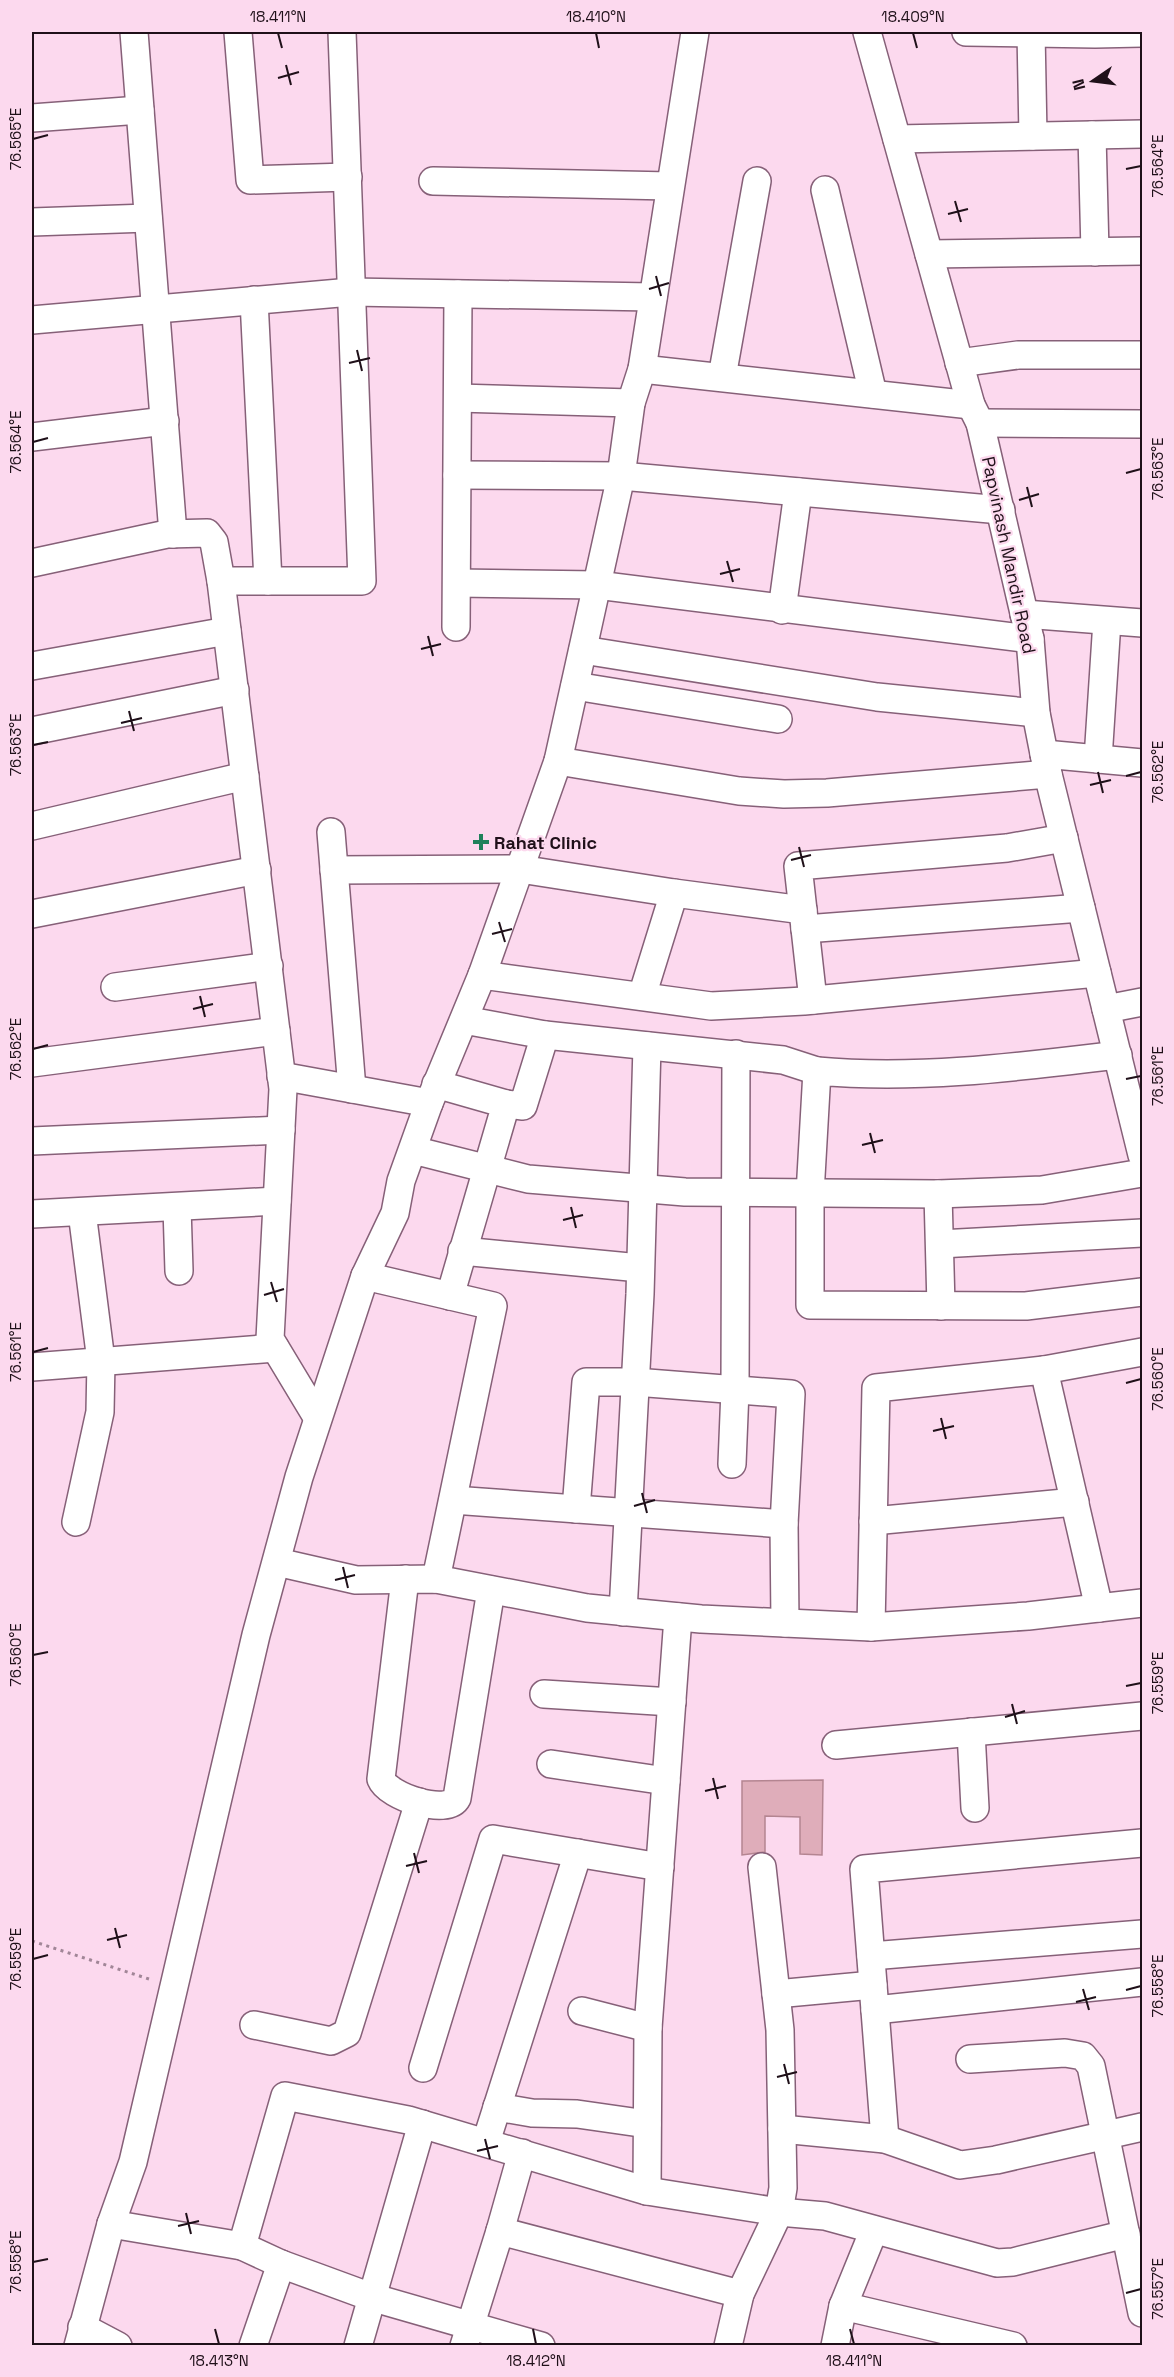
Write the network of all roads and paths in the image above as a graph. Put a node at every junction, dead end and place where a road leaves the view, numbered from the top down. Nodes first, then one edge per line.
1 (134, 32) edge
2 (238, 32) edge
3 (342, 32) edge
4 (695, 32) edge
5 (867, 32) edge
6 (966, 32) edge
7 (1031, 32) edge
8 (1143, 33) edge
9 (140, 110) junction
10 (32, 118) edge
11 (1143, 134) edge
12 (1092, 135) junction
13 (1033, 136) junction
14 (897, 139) junction
15 (348, 177) junction
16 (433, 181) dead end
17 (758, 181) dead end
18 (670, 186) junction
19 (825, 190) dead end
20 (148, 218) junction
21 (32, 222) edge
22 (1143, 251) edge
23 (1095, 252) junction
24 (929, 254) junction
25 (351, 292) junction
26 (458, 294) junction
27 (653, 297) junction
28 (254, 300) junction
29 (154, 310) junction
30 (32, 320) edge
31 (1143, 355) edge
32 (959, 363) junction
33 (642, 369) junction
34 (722, 377) junction
35 (873, 394) junction
36 (458, 398) junction
37 (631, 403) junction
38 (976, 414) junction
39 (165, 421) junction
40 (1143, 424) edge
41 (32, 436) edge
42 (457, 475) junction
43 (621, 476) junction
44 (798, 492) junction
45 (1001, 510) junction
46 (172, 534) junction
47 (32, 562) edge
48 (268, 581) junction
49 (221, 582) junction
50 (457, 583) junction
51 (597, 585) junction
52 (782, 610) junction
53 (1107, 621) junction
54 (1143, 623) edge
55 (456, 627) dead end
56 (1027, 627) junction
57 (227, 631) junction
58 (583, 650) junction
59 (32, 666) edge
60 (575, 687) junction
61 (235, 690) junction
62 (1036, 713) junction
63 (778, 718) dead end
64 (32, 731) edge
65 (1098, 759) junction
66 (558, 761) junction
67 (1143, 763) edge
68 (1046, 764) junction
69 (245, 777) junction
70 (32, 826) edge
71 (331, 832) dead end
72 (1064, 838) junction
73 (520, 869) junction
74 (257, 870) junction
75 (334, 870) junction
76 (674, 893) junction
77 (1081, 908) junction
78 (32, 914) edge
79 (803, 919) junction
80 (269, 966) junction
81 (1097, 973) junction
82 (482, 975) junction
83 (115, 987) dead end
84 (642, 996) junction
85 (813, 1000) junction
86 (1143, 1002) edge
87 (1106, 1009) junction
88 (464, 1020) junction
89 (276, 1031) junction
90 (545, 1035) junction
91 (647, 1046) junction
92 (736, 1054) junction
93 (1118, 1055) junction
94 (32, 1063) edge
95 (817, 1071) junction
96 (281, 1076) junction
97 (352, 1089) junction
98 (433, 1094) junction
99 (506, 1104) junction
100 (280, 1130) junction
101 (32, 1141) edge
102 (413, 1150) junction
103 (1143, 1155) edge
104 (486, 1168) junction
105 (1143, 1173) edge
106 (641, 1189) junction
107 (735, 1193) junction
108 (810, 1194) junction
109 (938, 1194) junction
110 (277, 1202) junction
111 (177, 1207) junction
112 (82, 1212) junction
113 (32, 1214) edge
114 (1143, 1233) edge
115 (940, 1244) junction
116 (462, 1251) junction
117 (640, 1268) junction
118 (179, 1271) dead end
119 (365, 1276) junction
120 (1143, 1292) edge
121 (450, 1296) junction
122 (941, 1306) junction
123 (275, 1348) junction
124 (1143, 1352) edge
125 (101, 1361) junction
126 (32, 1367) edge
127 (1044, 1370) junction
128 (636, 1382) junction
129 (735, 1390) junction
130 (317, 1418) junction
131 (732, 1464) dead end
132 (453, 1500) junction
133 (1075, 1502) junction
134 (576, 1509) junction
135 (628, 1513) junction
136 (873, 1521) junction
137 (76, 1522) dead end
138 (784, 1524) junction
139 (277, 1562) junction
140 (405, 1579) junction
141 (436, 1579) junction
142 (491, 1590) junction
143 (1143, 1603) edge
144 (1099, 1608) junction
145 (622, 1612) junction
146 (678, 1617) junction
147 (785, 1623) junction
148 (871, 1627) junction
149 (544, 1694) dead end
150 (672, 1702) junction
151 (1143, 1716) edge
152 (971, 1732) junction
153 (836, 1745) dead end
154 (551, 1764) dead end
155 (666, 1781) junction
156 (419, 1802) junction
157 (975, 1808) dead end
158 (1143, 1843) edge
159 (578, 1853) junction
160 (660, 1867) junction
161 (762, 1867) dead end
162 (1143, 1934) edge
163 (32, 1941) edge
164 (871, 1956) junction
165 (1143, 1982) edge
166 (174, 1987) junction
167 (776, 1994) junction
168 (874, 1998) junction
169 (582, 2011) dead end
170 (254, 2025) dead end
171 (648, 2028) junction
172 (970, 2059) dead end
173 (423, 2068) dead end
174 (497, 2107) junction
175 (422, 2124) junction
176 (647, 2124) junction
177 (1143, 2127) edge
178 (782, 2129) junction
179 (1106, 2135) junction
180 (885, 2139) junction
181 (486, 2142) junction
182 (522, 2153) junction
183 (647, 2191) junction
184 (1131, 2200) edge
185 (778, 2212) junction
186 (111, 2224) junction
187 (874, 2230) junction
188 (500, 2231) junction
189 (1126, 2234) junction
190 (243, 2246) junction
191 (281, 2264) junction
192 (1138, 2267) edge
193 (740, 2294) junction
194 (371, 2298) junction
195 (843, 2306) junction
196 (1143, 2313) edge
197 (80, 2336) edge
198 (467, 2336) edge
199 (118, 2346) edge
200 (253, 2346) edge
201 (358, 2346) edge
202 (541, 2346) edge
203 (728, 2346) edge
204 (835, 2346) edge
205 (1013, 2346) edge

1 - 9 street
2 - 15 street
3 - 15 street
4 - 18 street
5 - 14 street, Papvinash Mandir Road
6 - 7 street
7 - 8 street
7 - 13 street
9 - 10 street
9 - 20 street
11 - 12 street
12 - 13 street
12 - 23 street
13 - 14 street
14 - 24 street, Papvinash Mandir Road
15 - 25 street
16 - 18 street
17 - 34 street
18 - 27 street
19 - 35 street
20 - 21 street
20 - 29 street
22 - 23 street
23 - 24 street
24 - 32 street, Papvinash Mandir Road
25 - 26 street
25 - 28 street
25 - 48 street
26 - 27 street
26 - 36 street
27 - 33 street
28 - 29 street
28 - 48 street
29 - 30 street
29 - 39 street
31 - 32 street
32 - 38 street, Papvinash Mandir Road
33 - 34 street
33 - 37 street
34 - 35 street
35 - 38 street
36 - 37 street
36 - 42 street
37 - 43 street
38 - 40 street
38 - 45 street, Papvinash Mandir Road
39 - 41 street
39 - 46 street
42 - 43 street
42 - 50 street
43 - 44 street
43 - 51 street
44 - 45 street
44 - 52 street
45 - 56 street, Papvinash Mandir Road
46 - 47 street
46 - 49 street
48 - 49 street
49 - 57 street
50 - 51 street
50 - 55 street
51 - 52 street
51 - 58 street
52 - 56 street
53 - 54 street
53 - 56 street
53 - 65 street
56 - 62 street, Papvinash Mandir Road
57 - 59 street
57 - 61 street
58 - 60 street
58 - 62 street
60 - 63 street
60 - 66 street
61 - 64 street
61 - 69 street
62 - 68 street, Papvinash Mandir Road
65 - 67 street
65 - 68 street
66 - 68 street
66 - 73 street
68 - 72 street, Papvinash Mandir Road
69 - 70 street
69 - 74 street
71 - 75 street
72 - 77 street, Papvinash Mandir Road
72 - 79 street
73 - 75 street
73 - 76 street
73 - 82 street
74 - 78 street
74 - 80 street
75 - 97 street
76 - 79 street
76 - 84 street
77 - 79 street
77 - 81 street, Papvinash Mandir Road
79 - 85 street
80 - 83 street
80 - 89 street
81 - 85 street
81 - 87 street, Papvinash Mandir Road
82 - 84 street
82 - 88 street
84 - 85 street
86 - 87 street
87 - 93 street, Papvinash Mandir Road
88 - 90 street
88 - 98 street
89 - 94 street
89 - 96 street
90 - 91 street
90 - 99 street
91 - 92 street
91 - 106 street
92 - 95 street
92 - 107 street
93 - 95 street
93 - 103 street, Papvinash Mandir Road
95 - 108 street
96 - 97 street
96 - 100 street
97 - 98 street
98 - 99 street
98 - 102 street
99 - 104 street
100 - 101 street
100 - 110 street
102 - 104 street
102 - 119 street
104 - 106 street
104 - 116 street
105 - 109 street
106 - 107 street
106 - 117 street
107 - 108 street
107 - 129 street
108 - 109 street
108 - 122 street
109 - 115 street
110 - 111 street
110 - 123 street
111 - 112 street
111 - 118 street
112 - 113 street
112 - 125 street
114 - 115 street
115 - 122 street
116 - 117 street
116 - 121 street
117 - 128 street
119 - 121 street
119 - 130 street
120 - 122 street
121 - 132 street
123 - 125 street
123 - 130 street
124 - 127 street
125 - 126 street
125 - 137 street
127 - 133 street
127 - 136 street
128 - 129 street
128 - 134 street
128 - 135 street
129 - 131 street
129 - 138 street
130 - 139 street
132 - 134 street
132 - 141 street
133 - 136 street
133 - 144 street
134 - 135 street
135 - 138 street
135 - 145 street
136 - 148 street
138 - 147 street
139 - 140 street
139 - 166 street
140 - 141 street
140 - 156 street
141 - 142 street
142 - 145 street
142 - 156 street
143 - 144 street
144 - 148 street
145 - 146 street
146 - 147 street
146 - 150 street
147 - 148 street
149 - 150 street
150 - 155 street
151 - 152 street
152 - 153 street
152 - 157 street
154 - 155 street
155 - 160 street
156 - 170 street
158 - 164 street
159 - 160 street
159 - 173 street
159 - 174 street
160 - 171 street
161 - 167 street
162 - 164 street
163 - 166 path
164 - 168 street
165 - 168 street
166 - 186 street
167 - 168 street
167 - 178 street
168 - 180 street
169 - 171 street
171 - 176 street
172 - 179 street
174 - 176 street
174 - 181 street
175 - 181 street
175 - 190 street
175 - 194 street
176 - 183 street
177 - 179 street
178 - 180 street
178 - 185 street
179 - 180 street
179 - 184 street
181 - 182 street
182 - 183 street
182 - 188 street
183 - 185 street
184 - 189 street
185 - 187 street
185 - 193 street
186 - 190 street
186 - 197 street
187 - 189 street
187 - 195 street
188 - 193 street
188 - 198 street
189 - 192 street
190 - 191 street
191 - 194 street
191 - 200 street
192 - 196 street
193 - 203 street
194 - 198 street
194 - 201 street
195 - 204 street
195 - 205 street
197 - 199 street
198 - 202 street

